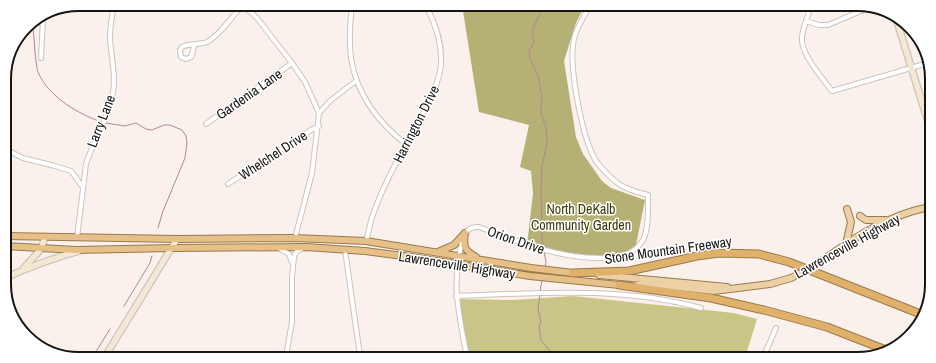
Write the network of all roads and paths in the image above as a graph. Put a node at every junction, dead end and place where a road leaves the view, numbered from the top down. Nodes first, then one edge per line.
1 (113, 11) edge
2 (237, 11) edge
3 (249, 11) edge
4 (351, 11) edge
5 (428, 11) edge
6 (588, 11) edge
7 (809, 11) edge
8 (860, 11) edge
9 (806, 21) junction
10 (43, 22) edge
11 (898, 25) edge
12 (194, 45) dead end
13 (41, 58) dead end
14 (292, 63) junction
15 (923, 64) edge
16 (912, 67) junction
17 (356, 80) junction
18 (925, 111) edge
19 (319, 113) junction
20 (206, 124) dead end
21 (319, 126) junction
22 (406, 144) junction
23 (11, 152) edge
24 (228, 184) dead end
25 (82, 186) junction
26 (925, 208) edge
27 (847, 209) dead end
28 (860, 216) dead end
29 (887, 220) junction
30 (465, 233) junction
31 (11, 236) edge
32 (45, 237) junction
33 (77, 238) junction
34 (294, 238) junction
35 (177, 239) junction
36 (366, 241) junction
37 (846, 244) junction
38 (11, 246) edge
39 (306, 247) junction
40 (41, 248) junction
41 (172, 248) junction
42 (276, 248) junction
43 (85, 250) junction
44 (345, 250) junction
45 (436, 252) junction
46 (458, 256) junction
47 (480, 259) junction
48 (293, 265) junction
49 (457, 265) junction
50 (23, 269) junction
51 (573, 272) junction
52 (11, 275) edge
53 (619, 285) junction
54 (741, 288) junction
55 (456, 296) junction
56 (701, 308) dead end
57 (918, 313) edge
58 (776, 328) dead end
59 (880, 348) edge
60 (108, 352) edge
61 (287, 352) edge
62 (359, 352) edge
63 (466, 352) edge
64 (766, 352) edge

1 - 25 street, Larry Lane
2 - 12 street
3 - 14 street
4 - 17 street
5 - 22 street, Harrington Drive
6 - 30 street, Orion Drive
7 - 9 street
8 - 9 street
9 - 16 street
10 - 13 street
11 - 16 main road
14 - 19 street
14 - 20 street, Gardenia Lane
15 - 16 street
16 - 18 main road
17 - 19 street
17 - 22 street
19 - 21 street
21 - 24 street, Whelchel Drive
21 - 34 street
22 - 36 street, Harrington Drive
23 - 25 street
25 - 33 street, Larry Lane
26 - 29 main road, Lawrenceville Highway
27 - 37 main road
28 - 29 main road
29 - 37 main road, Lawrenceville Highway
30 - 45 highway
30 - 46 street, Orion Drive
30 - 47 highway
31 - 32 highway, Lawrenceville Highway
32 - 33 highway, Lawrenceville Highway
32 - 40 main road
33 - 35 highway, Lawrenceville Highway
34 - 35 highway, Lawrenceville Highway
34 - 36 highway, Lawrenceville Highway
35 - 41 main road
36 - 45 highway, Lawrenceville Highway
37 - 54 main road, Lawrenceville Highway, bridge
38 - 40 highway, Lawrenceville Highway
39 - 42 highway, Lawrenceville Highway
39 - 44 highway, Lawrenceville Highway
39 - 48 street
40 - 43 highway, Lawrenceville Highway
40 - 50 main road
41 - 42 highway, Lawrenceville Highway
41 - 43 highway, Lawrenceville Highway
41 - 60 main road
42 - 48 street
43 - 50 main road
44 - 49 highway, Lawrenceville Highway
44 - 62 street
45 - 46 highway, Lawrenceville Highway
46 - 47 highway, Lawrenceville Highway
46 - 49 street, Orion Drive
47 - 51 highway, Lawrenceville Highway
48 - 61 street
49 - 53 highway, Lawrenceville Highway
49 - 55 street, Orion Drive
50 - 52 main road
51 - 54 main road, Lawrenceville Highway
51 - 57 highway, Stone Mountain Freeway
53 - 54 main road, Lawrenceville Highway
53 - 59 highway, Stone Mountain Freeway
55 - 56 street
55 - 63 street, Orion Drive
58 - 64 street

